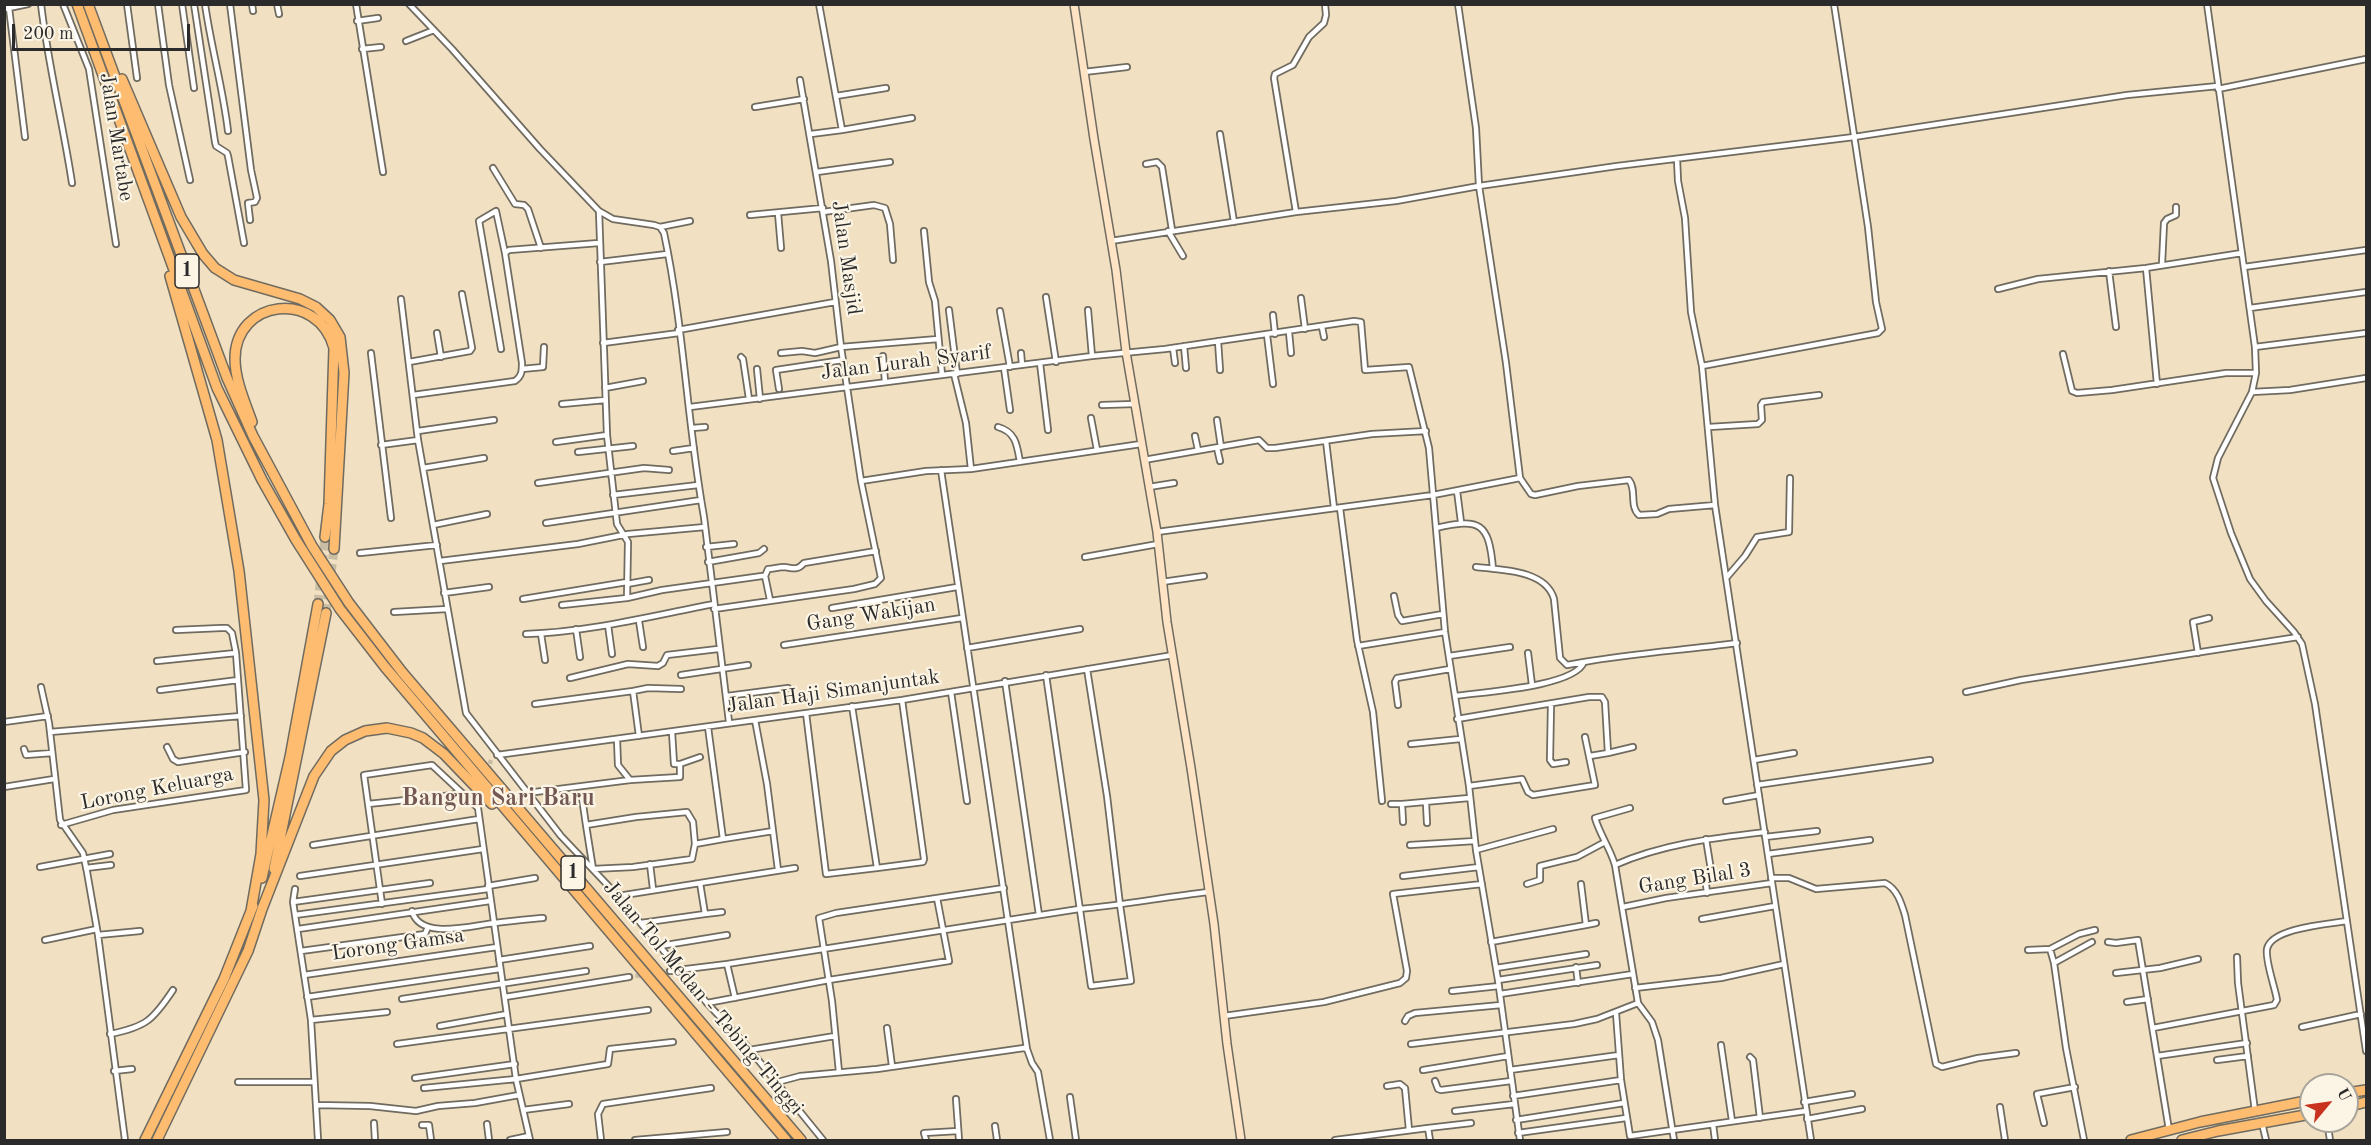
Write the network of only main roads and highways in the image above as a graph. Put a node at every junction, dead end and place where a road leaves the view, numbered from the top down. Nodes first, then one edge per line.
1 (77, 4) edge
2 (88, 4) edge
3 (102, 42) junction
4 (160, 235) junction
5 (283, 494) junction
6 (325, 537) tunnel mouth
7 (334, 549) tunnel mouth
8 (318, 604) tunnel mouth
9 (326, 613) tunnel mouth
10 (521, 830) junction
11 (268, 892) junction
12 (250, 911) junction
13 (2299, 1102) edge
14 (2299, 1116) edge
15 (2219, 1136) edge
16 (145, 1140) edge
17 (157, 1140) edge
18 (786, 1140) edge
19 (801, 1140) edge
20 (2131, 1140) edge
21 (2182, 1140) edge

1 - 4 highway, 1
2 - 3 highway, 1
3 - 5 highway, Jalan Tol Medan - Tebing Tinggi / 1
3 - 7 highway
4 - 10 highway, Jalan Tol Medan - Tebing Tinggi / 1
4 - 12 highway
5 - 6 highway
5 - 19 highway, Jalan Tol Medan - Tebing Tinggi / 1
8 - 12 highway
9 - 11 highway
10 - 11 highway
10 - 18 highway, Jalan Tol Medan - Tebing Tinggi / 1
11 - 17 highway
12 - 16 highway
13 - 20 highway
14 - 15 highway
15 - 21 highway

